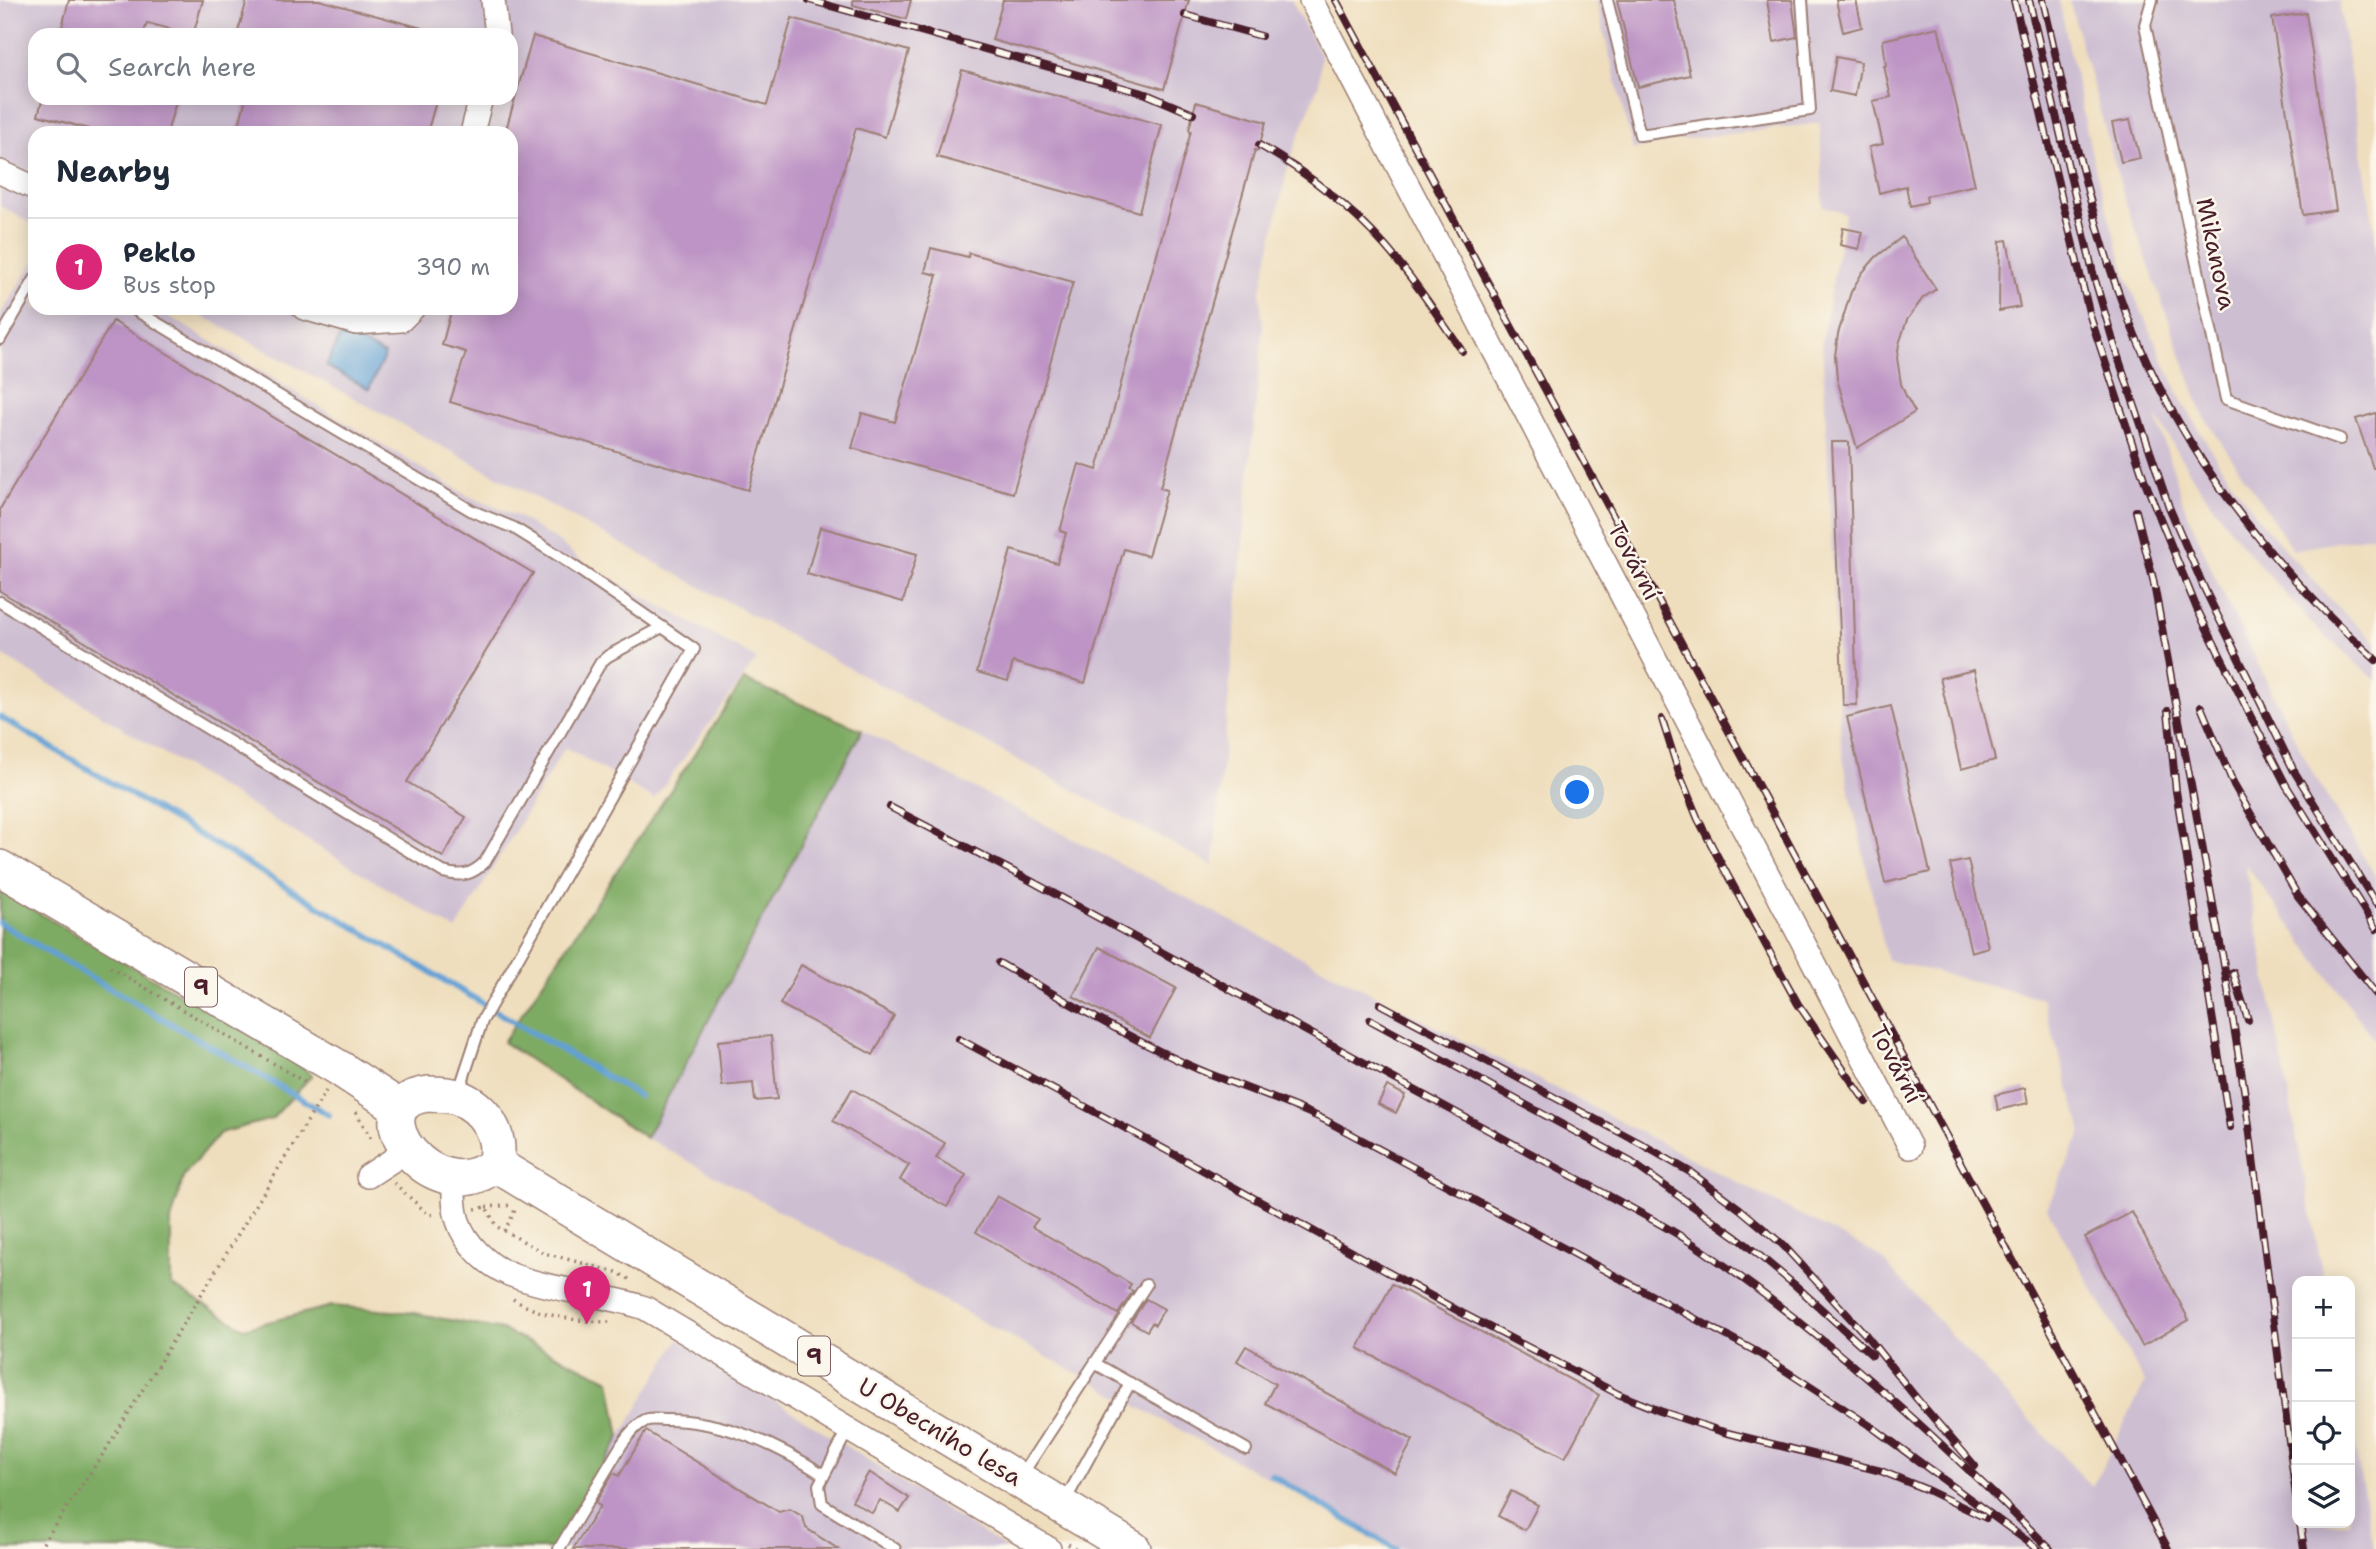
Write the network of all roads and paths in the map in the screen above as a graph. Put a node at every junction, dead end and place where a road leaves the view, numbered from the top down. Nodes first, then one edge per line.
1 (494, 0) edge
2 (1311, 0) edge
3 (1606, 0) edge
4 (1802, 0) edge
5 (2152, 0) edge
6 (496, 28) edge
7 (479, 105) edge
8 (474, 126) edge
9 (0, 172) edge
10 (28, 185) edge
11 (28, 291) edge
12 (144, 315) edge
13 (328, 315) edge
14 (406, 315) edge
15 (0, 339) edge
16 (2340, 439) dead end
17 (0, 602) edge
18 (662, 627) junction
19 (0, 868) edge
20 (108, 965) dead end
21 (328, 1086) junction
22 (457, 1097) junction
23 (353, 1106) dead end
24 (400, 1108) junction
25 (1910, 1147) dead end
26 (387, 1164) junction
27 (495, 1164) junction
28 (454, 1178) junction
29 (515, 1205) dead end
30 (456, 1212) junction
31 (504, 1231) junction
32 (1146, 1285) dead end
33 (640, 1286) dead end
34 (530, 1310) dead end
35 (592, 1322) dead end
36 (1096, 1364) junction
37 (1130, 1383) junction
38 (849, 1428) junction
39 (1246, 1449) dead end
40 (824, 1475) junction
41 (1019, 1480) junction
42 (1062, 1506) junction
43 (40, 1549) edge
44 (559, 1549) edge
45 (895, 1549) edge
46 (1049, 1549) edge
47 (1133, 1549) edge

1 - 6 street
2 - 25 street, Tovární
3 - 4 lane
5 - 16 lane, Mikanova
7 - 8 street
9 - 10 street
11 - 15 lane
12 - 18 lane
13 - 14 street
17 - 18 lane
18 - 22 lane
19 - 21 main road, 9
20 - 21 path
21 - 24 main road, 9
21 - 43 path
22 - 24 main road
22 - 27 main road
23 - 26 path
24 - 26 main road
26 - 28 main road
26 - 30 path
27 - 28 main road
27 - 41 main road, U Obecního lesa / 9
28 - 30 street, U Obecního lesa
29 - 31 path
30 - 31 path
30 - 38 street, U Obecního lesa
31 - 33 path
32 - 36 lane
34 - 35 path
36 - 37 lane
36 - 41 lane
37 - 39 lane
37 - 42 lane
38 - 40 lane
38 - 46 street, U Obecního lesa
40 - 44 lane
40 - 45 lane
41 - 42 main road, U Obecního lesa / 9
42 - 47 main road, U Obecního lesa / 9

